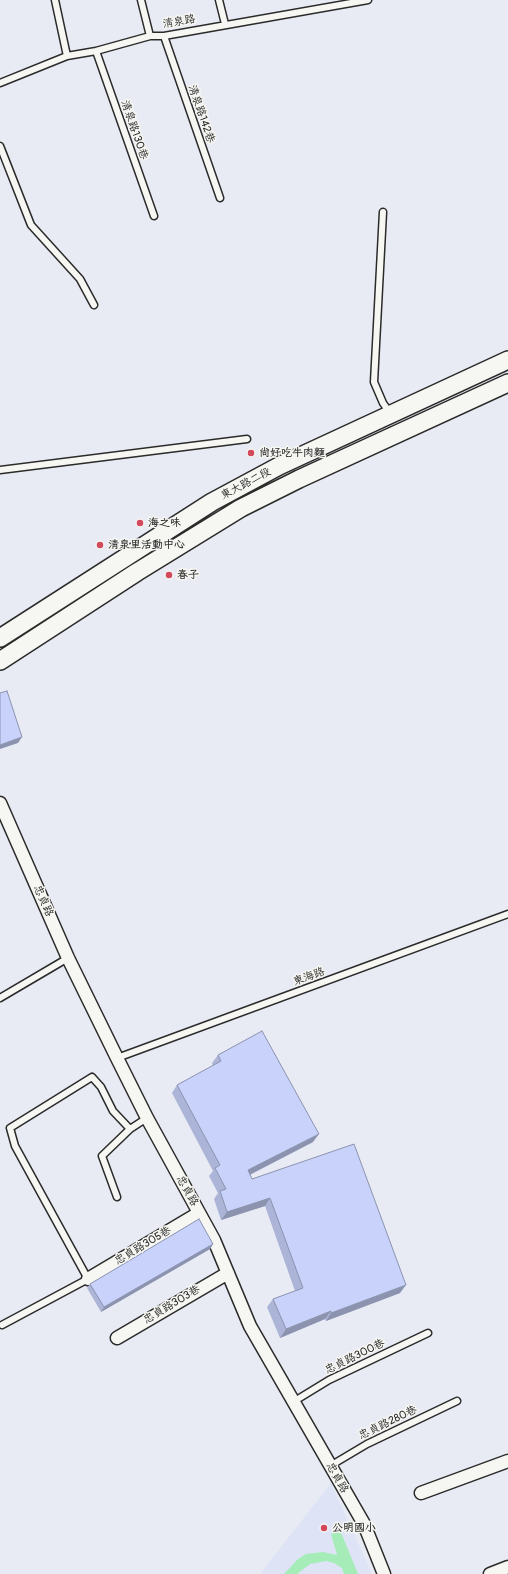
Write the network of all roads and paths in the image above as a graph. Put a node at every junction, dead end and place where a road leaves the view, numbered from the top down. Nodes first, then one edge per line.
1 (55, 0) edge
2 (141, 0) edge
3 (219, 0) edge
4 (368, 0) edge
5 (225, 24) junction
6 (150, 36) junction
7 (164, 36) junction
8 (96, 51) junction
9 (68, 56) junction
10 (0, 83) edge
11 (0, 146) edge
12 (220, 198) dead end
13 (383, 212) dead end
14 (154, 216) dead end
15 (94, 305) dead end
16 (508, 360) edge
17 (508, 383) edge
18 (395, 410) junction
19 (411, 428) junction
20 (247, 439) dead end
21 (0, 470) edge
22 (0, 638) edge
23 (0, 661) edge
24 (0, 803) edge
25 (508, 914) edge
26 (68, 958) junction
27 (0, 998) edge
28 (117, 1058) junction
29 (147, 1118) junction
30 (130, 1129) junction
31 (117, 1197) dead end
32 (199, 1213) junction
33 (228, 1273) junction
34 (88, 1279) junction
35 (2, 1325) dead end
36 (428, 1333) dead end
37 (116, 1338) dead end
38 (293, 1402) junction
39 (457, 1402) dead end
40 (508, 1461) edge
41 (330, 1466) junction
42 (421, 1493) dead end
43 (508, 1567) edge
44 (384, 1574) edge
45 (490, 1574) edge

1 - 9 lane
2 - 6 lane
3 - 5 lane
4 - 5 lane, 清泉路
5 - 7 lane, 清泉路
6 - 7 lane, 清泉路
6 - 8 lane, 清泉路
7 - 12 lane, 清泉路142巷
8 - 9 lane, 清泉路
8 - 14 lane, 清泉路130巷
9 - 10 lane, 清泉路
11 - 15 lane
13 - 18 lane
16 - 18 street, 東大路二段
17 - 19 street, 東大路二段
18 - 19 street
18 - 22 street, 東大路二段
19 - 23 street, 東大路二段
20 - 21 lane
24 - 26 street, 忠貞路
25 - 28 lane, 東海路
26 - 27 lane
26 - 28 street, 忠貞路
28 - 29 street, 忠貞路
29 - 30 lane
29 - 32 street, 忠貞路
30 - 31 lane
30 - 34 lane
32 - 33 street, 忠貞路
32 - 34 street, 忠貞路305巷
33 - 37 street, 忠貞路303巷
33 - 38 street, 忠貞路
34 - 35 lane
36 - 38 lane, 忠貞路300巷
38 - 41 street, 忠貞路
39 - 41 lane, 忠貞路280巷
40 - 42 street
41 - 44 street, 忠貞路
43 - 45 street

